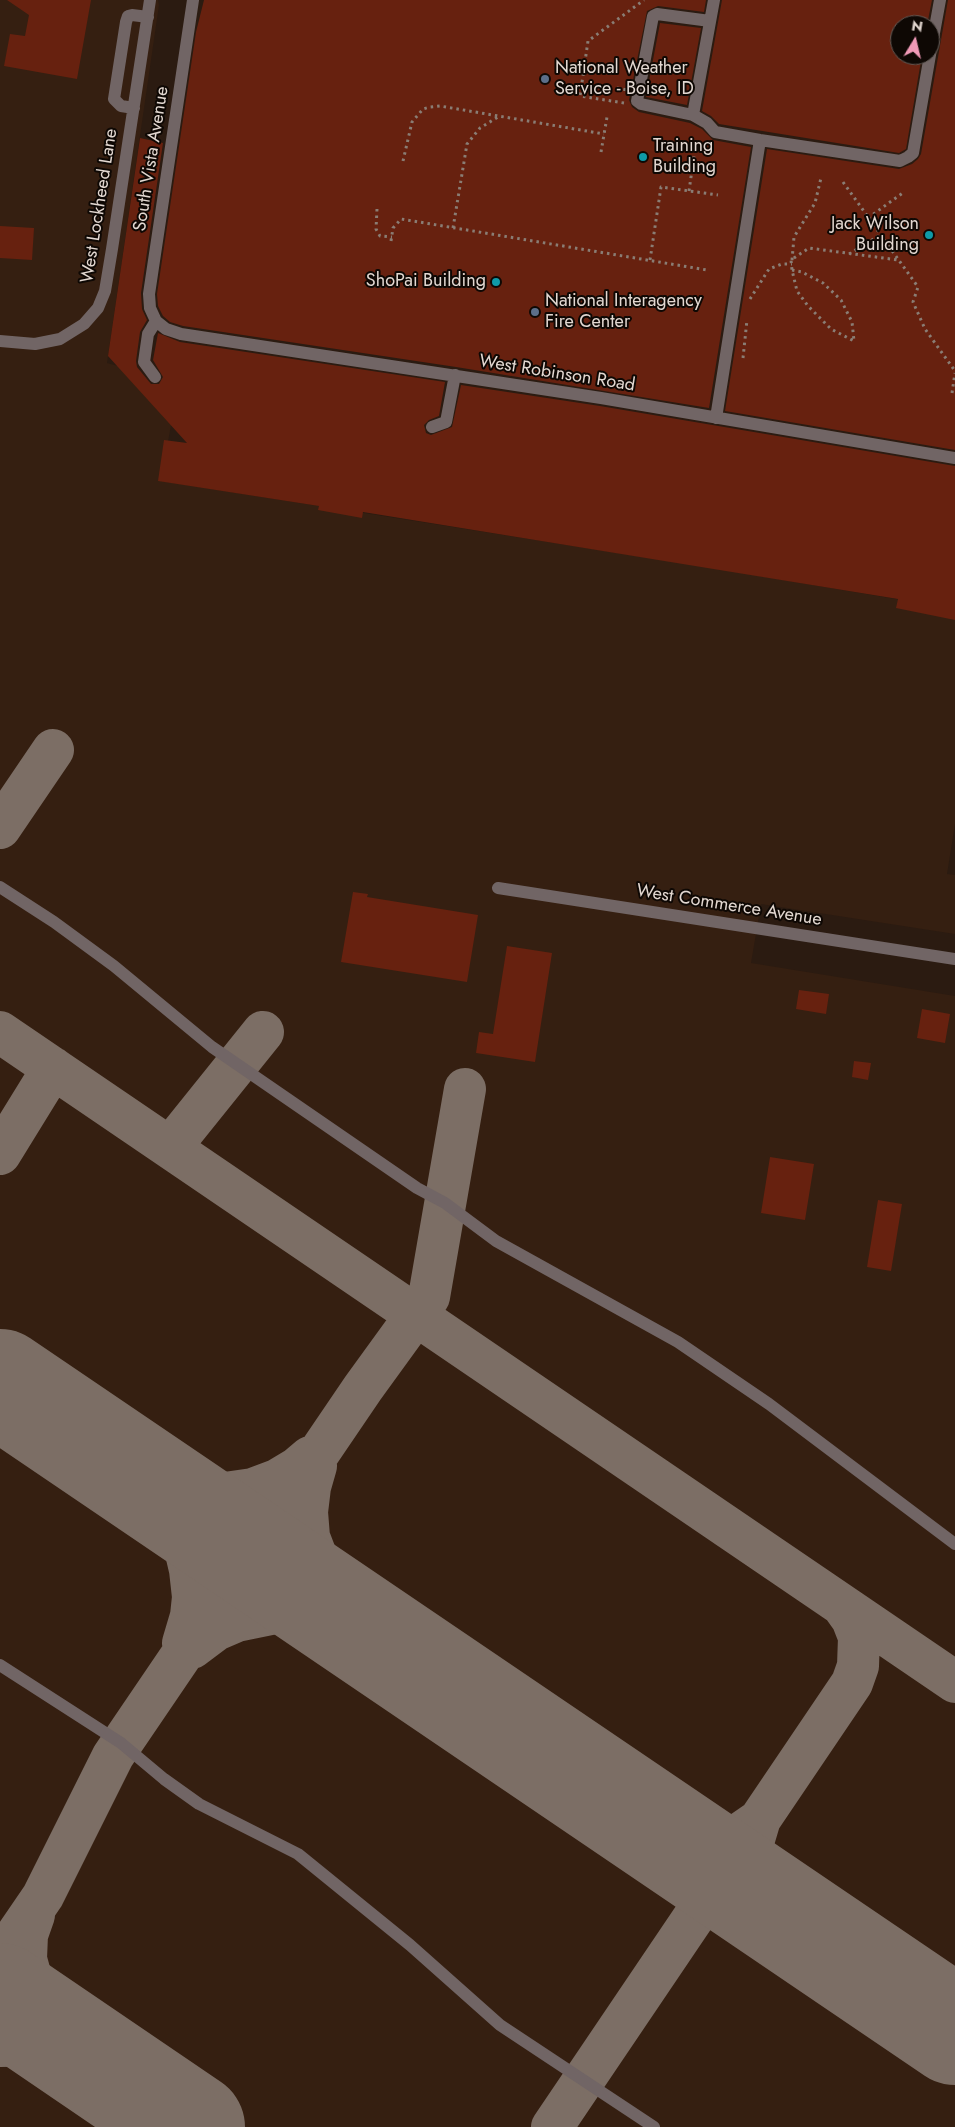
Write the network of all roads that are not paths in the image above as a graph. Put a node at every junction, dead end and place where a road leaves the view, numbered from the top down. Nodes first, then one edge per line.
1 (150, 0) edge
2 (193, 0) edge
3 (714, 0) edge
4 (940, 0) edge
5 (937, 15) edge
6 (148, 17) junction
7 (710, 21) junction
8 (928, 65) edge
9 (134, 108) junction
10 (692, 116) junction
11 (760, 140) junction
12 (156, 321) junction
13 (0, 341) edge
14 (455, 375) junction
15 (154, 377) dead end
16 (716, 418) junction
17 (432, 427) dead end
18 (955, 458) edge
19 (0, 887) edge
20 (498, 888) dead end
21 (955, 959) edge
22 (955, 1544) edge
23 (0, 1665) edge
24 (654, 2127) edge

1 - 6 street, West Lockheed Lane
2 - 12 street, South Vista Avenue
3 - 7 street
4 - 5 street
6 - 9 street, West Lockheed Lane
6 - 9 street
7 - 10 street
7 - 10 street
8 - 11 street
9 - 13 street, West Lockheed Lane
10 - 11 street
11 - 16 street
12 - 14 street, West Robinson Road
12 - 15 street
14 - 16 street, West Robinson Road
14 - 17 street
16 - 18 street, West Robinson Road
19 - 22 street
20 - 21 street, West Commerce Avenue
23 - 24 street

